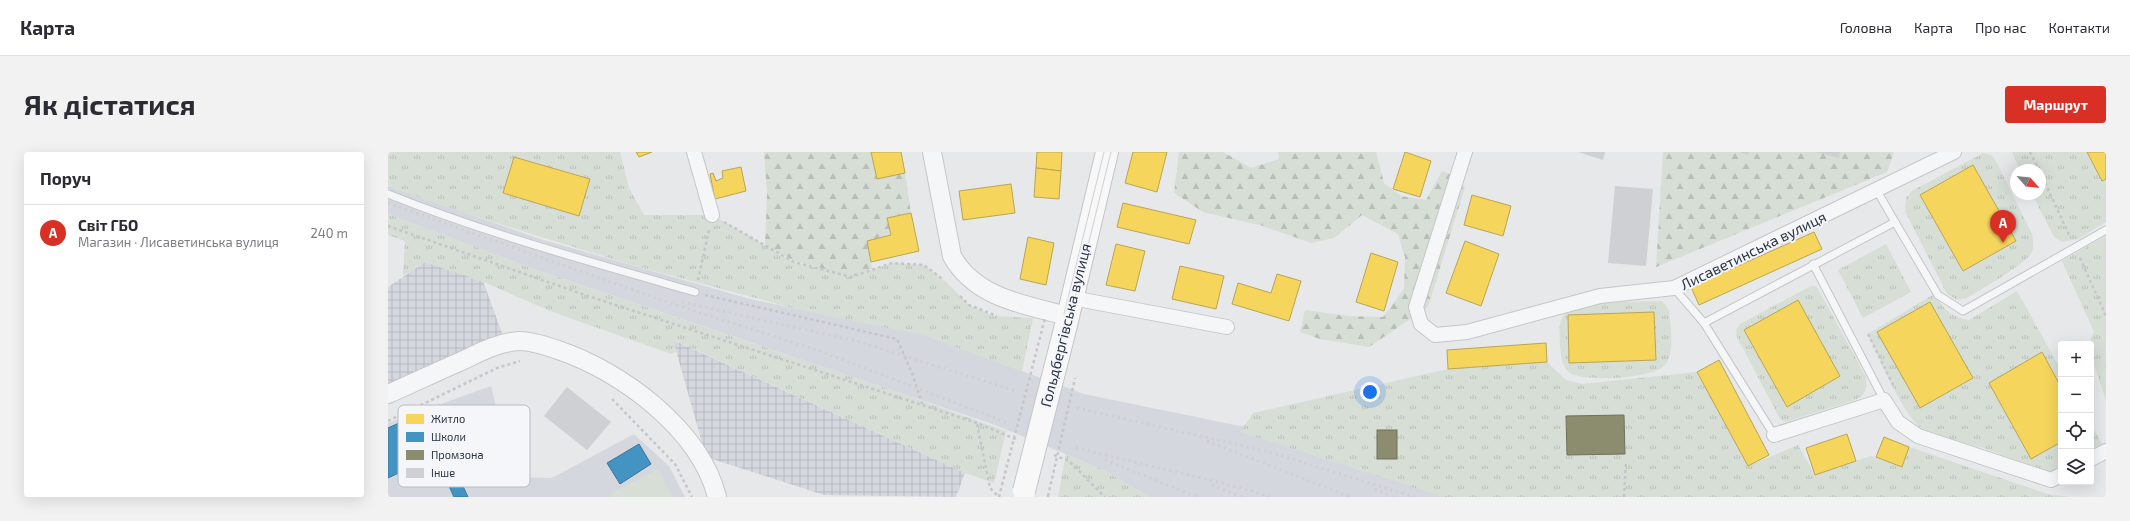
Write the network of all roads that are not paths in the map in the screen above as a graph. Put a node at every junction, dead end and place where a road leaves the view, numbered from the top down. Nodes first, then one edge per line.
1 (694, 152) edge
2 (932, 152) edge
3 (1107, 152) edge
4 (1465, 152) edge
5 (1954, 152) edge
6 (1876, 189) junction
7 (388, 194) edge
8 (712, 215) road end
9 (1895, 222) junction
10 (2106, 230) edge
11 (1813, 264) junction
12 (1674, 288) junction
13 (695, 292) road end
14 (1069, 313) junction
15 (1704, 323) junction
16 (1226, 327) dead end
17 (388, 394) edge
18 (1884, 400) junction
19 (1774, 435) joint
20 (2106, 451) edge
21 (2094, 457) edge
22 (2058, 476) edge
23 (1023, 494) edge
24 (717, 497) edge

1 - 8 street
2 - 14 street
3 - 14 main road, Гольдбергівська вулиця
4 - 12 street, Лисаветинська вулиця
5 - 6 street, Лисаветинська вулиця
6 - 9 lane
6 - 12 street, Лисаветинська вулиця
7 - 13 lane
9 - 10 lane
9 - 11 lane
11 - 15 lane
11 - 18 lane
12 - 15 lane
14 - 16 street
14 - 23 main road, Гольдбергівська вулиця, bridge
15 - 19 lane
17 - 24 street
18 - 19 street
18 - 22 street
20 - 21 street

